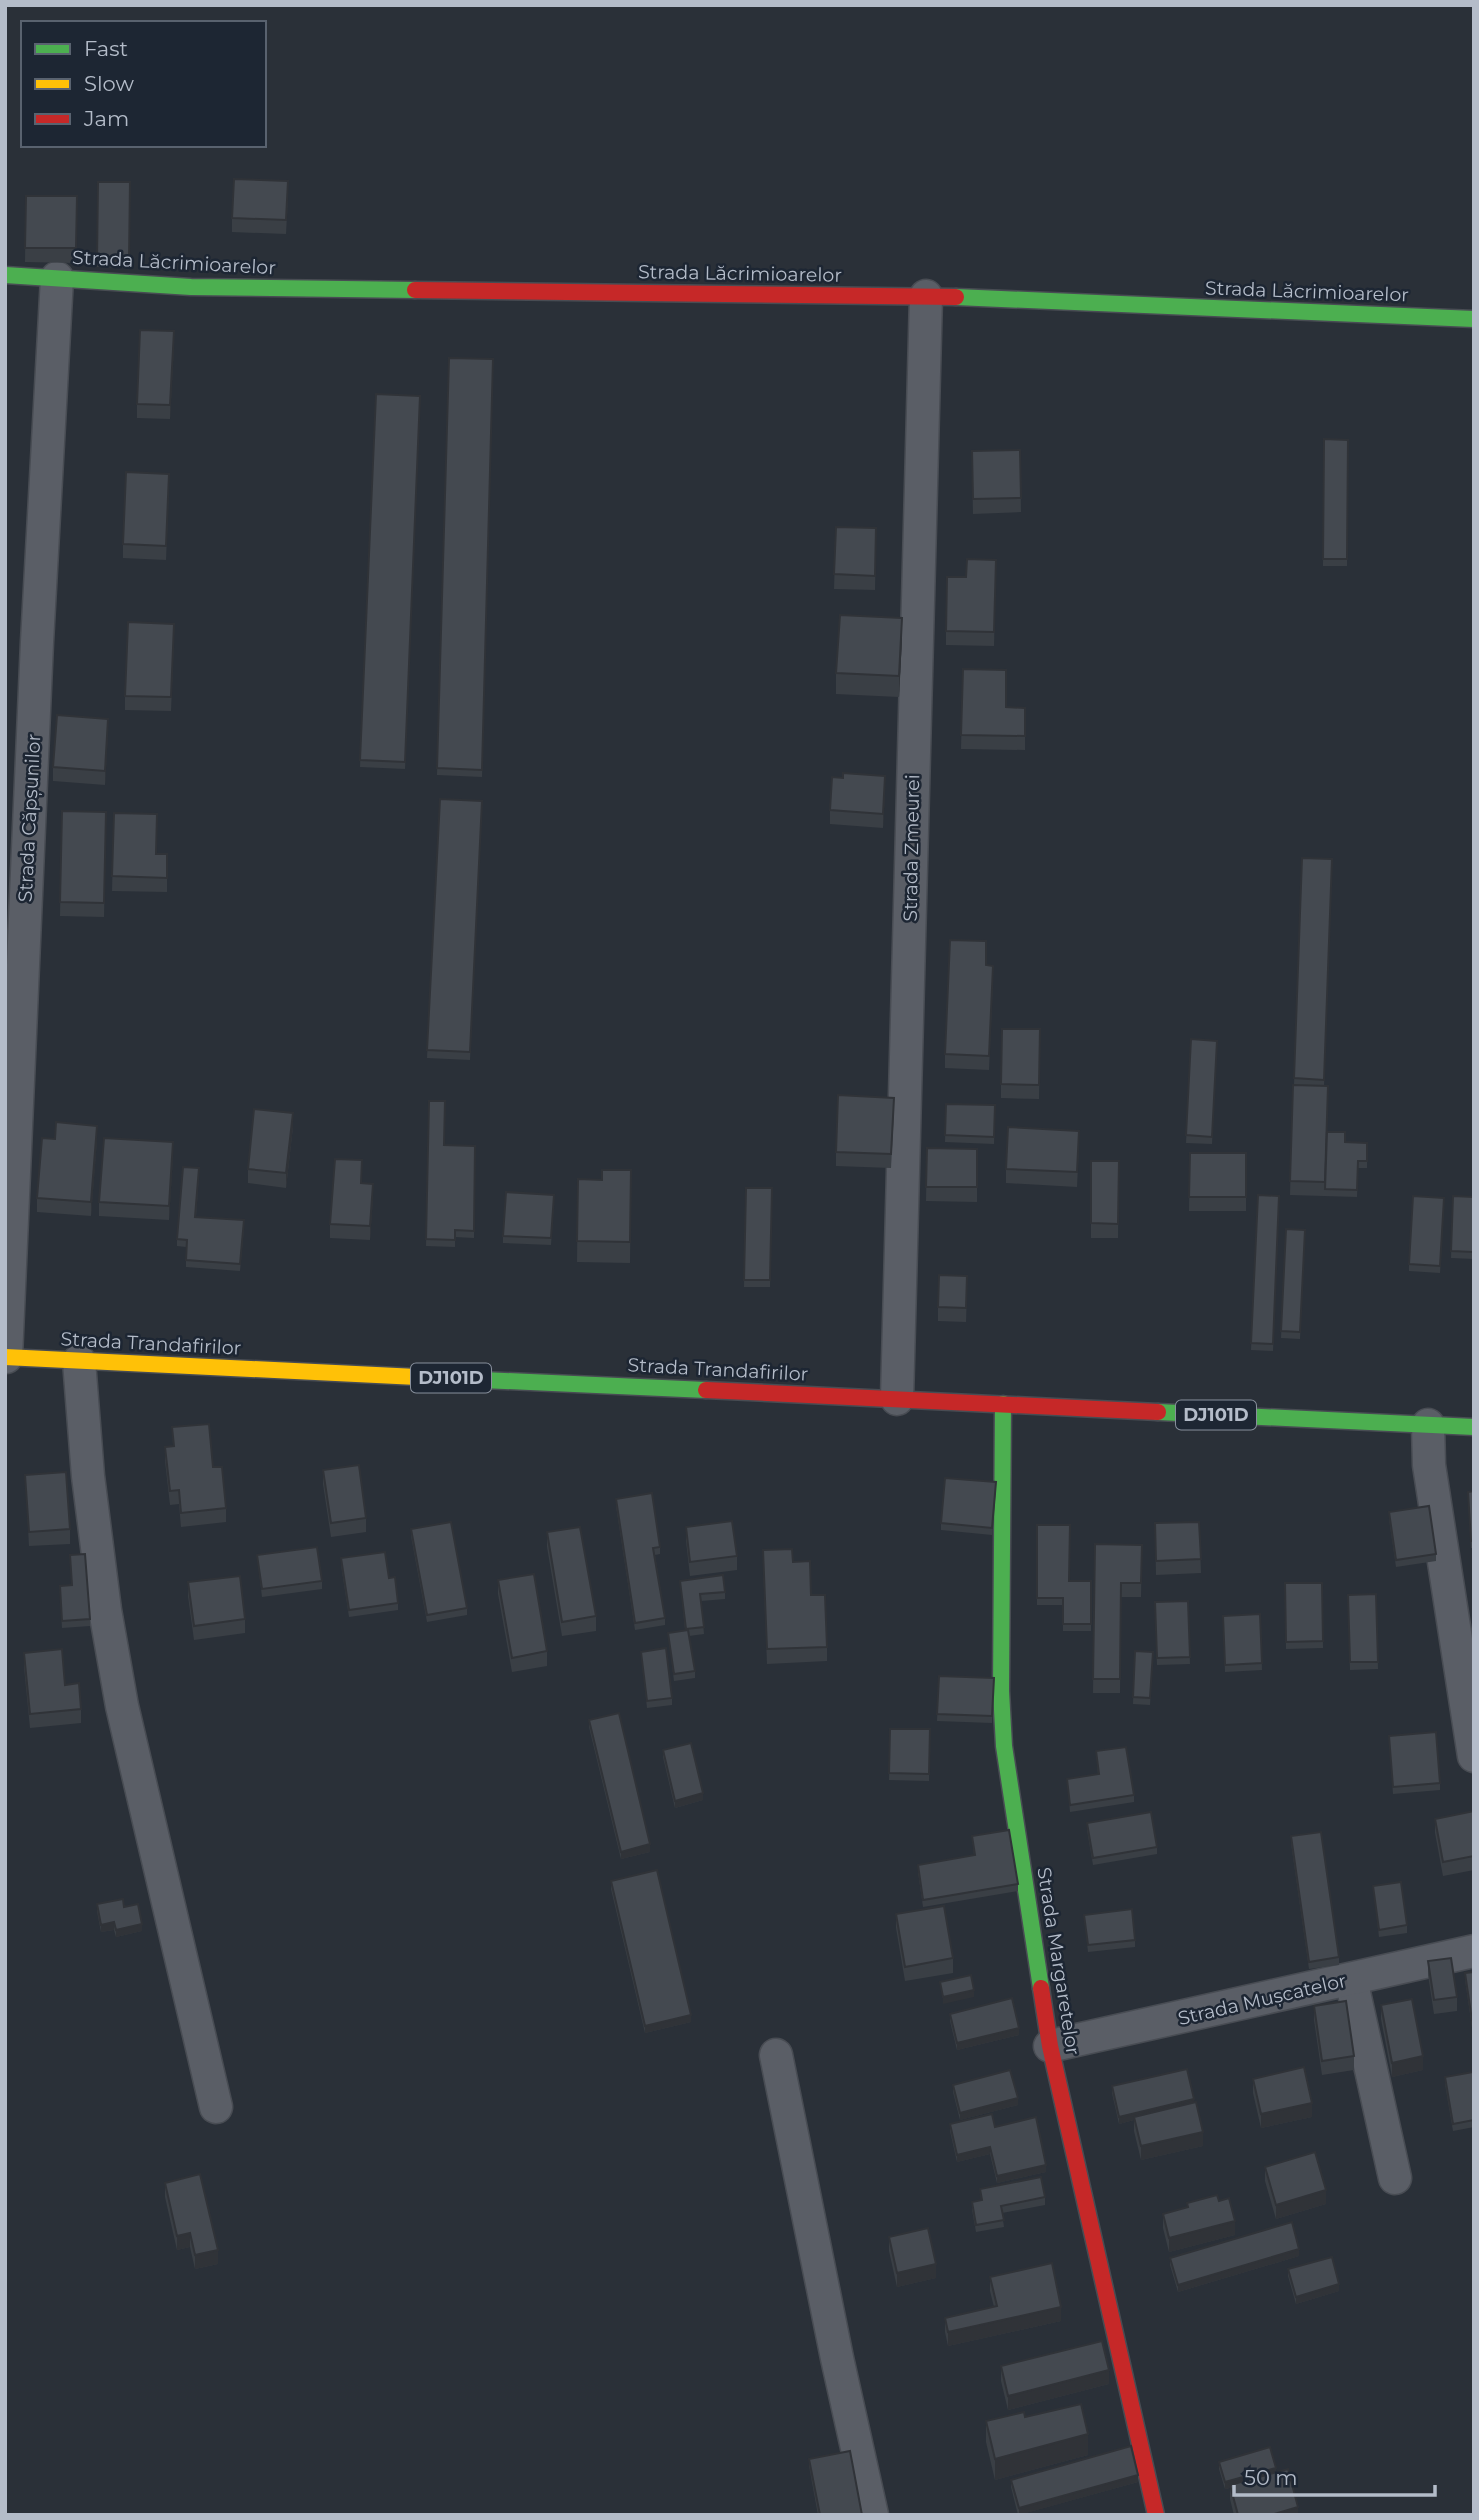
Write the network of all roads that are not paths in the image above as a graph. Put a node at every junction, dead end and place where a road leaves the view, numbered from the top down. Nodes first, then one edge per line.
1 (5, 275) edge
2 (57, 278) junction
3 (926, 296) junction
4 (1474, 319) edge
5 (5, 1357) edge
6 (79, 1361) junction
7 (897, 1399) junction
8 (1003, 1404) junction
9 (1428, 1425) junction
10 (1474, 1427) edge
11 (1474, 1756) edge
12 (1474, 1951) edge
13 (1351, 1979) junction
14 (1050, 2046) junction
15 (776, 2055) dead end
16 (216, 2107) dead end
17 (1395, 2178) dead end
18 (872, 2515) edge
19 (1156, 2515) edge

1 - 2 street, Strada Lăcrimioarelor
2 - 3 street, Strada Lăcrimioarelor
2 - 5 street, Strada Căpșunilor
3 - 4 street, Strada Lăcrimioarelor
3 - 7 street, Strada Zmeurei
5 - 6 street, Strada Trandafirilor / DJ101D
6 - 7 street, Strada Trandafirilor / DJ101D
6 - 16 street
7 - 8 street, Strada Trandafirilor / DJ101D
8 - 9 street, Strada Trandafirilor / DJ101D
8 - 14 street, Strada Margaretelor
9 - 10 street, DJ101D
9 - 11 street
12 - 13 street, Strada Mușcatelor
13 - 14 street, Strada Mușcatelor
13 - 17 street
14 - 19 street, Strada Margaretelor
15 - 18 street

